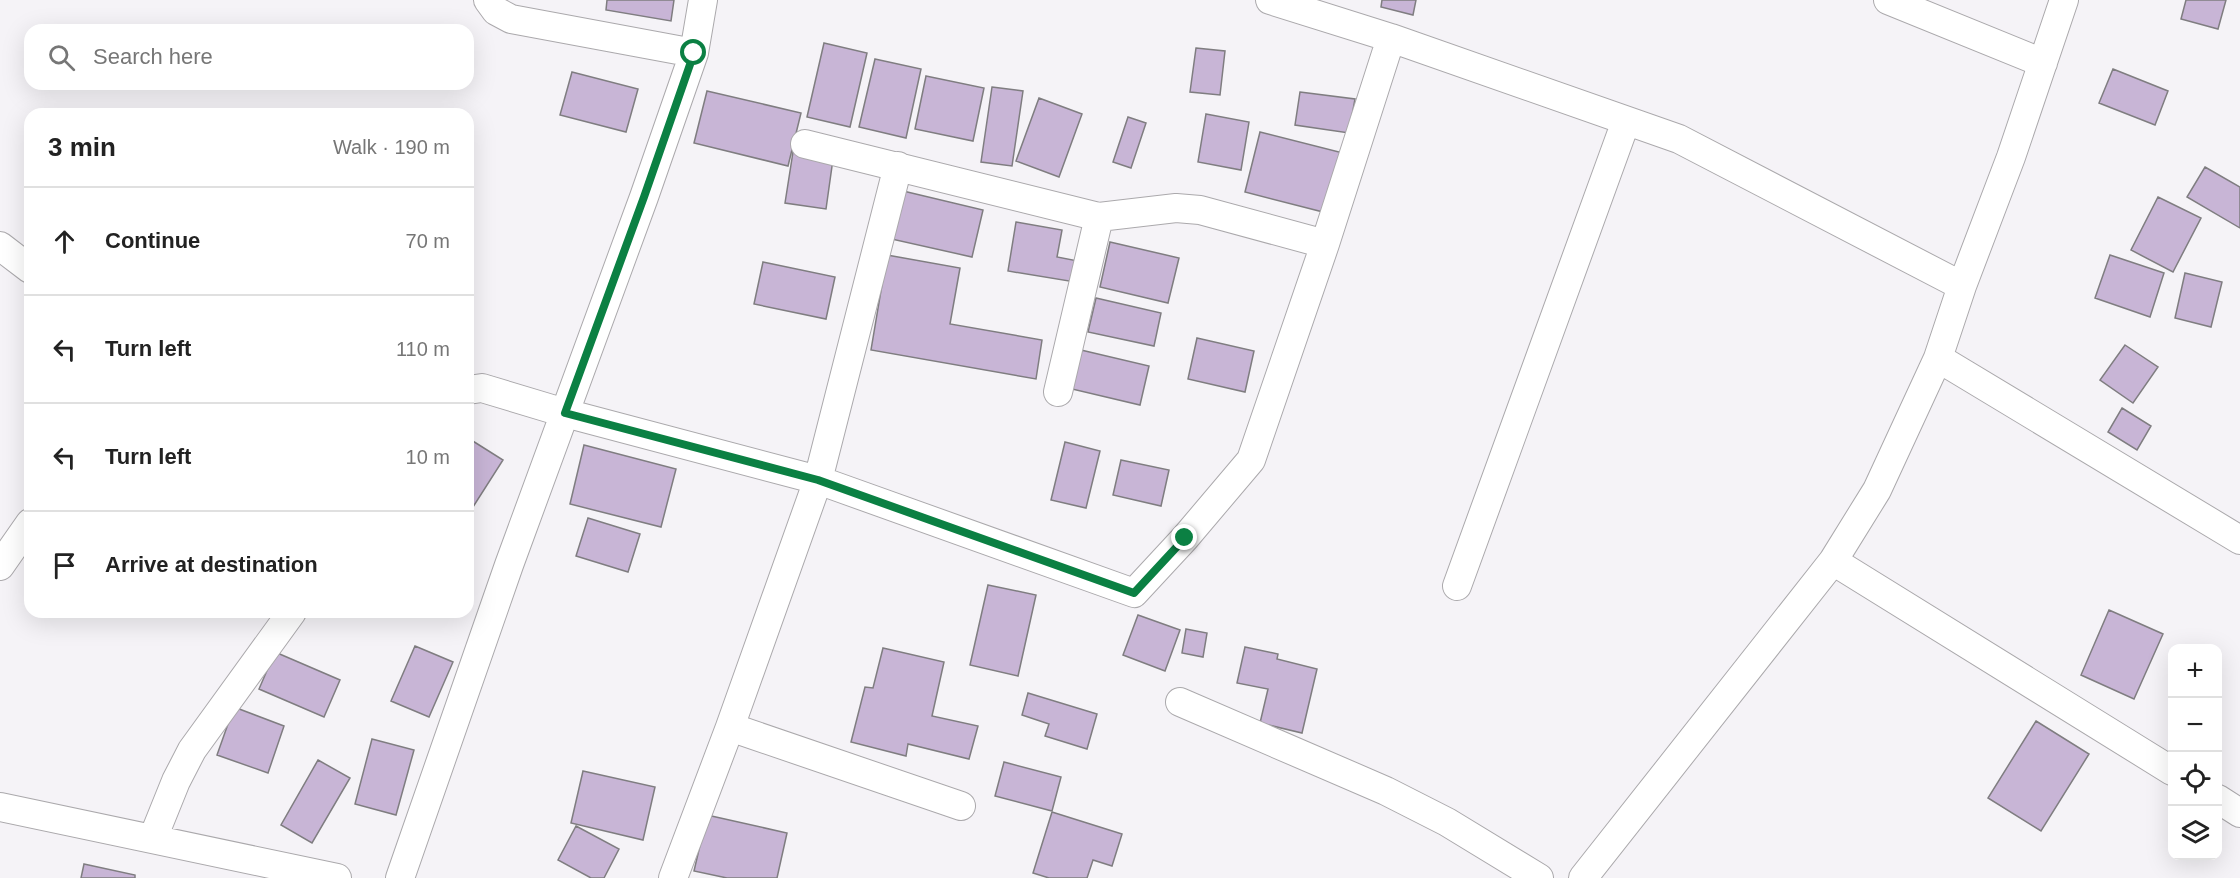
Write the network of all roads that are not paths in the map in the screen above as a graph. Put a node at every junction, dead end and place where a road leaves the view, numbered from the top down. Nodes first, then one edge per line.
1 (488, 0) edge
2 (703, 0) edge
3 (1270, 0) edge
4 (1888, 0) edge
5 (2064, 0) edge
6 (1391, 38) junction
7 (694, 53) junction
8 (2043, 63) junction
9 (1626, 121) junction
10 (805, 144) dead end
11 (898, 166) junction
12 (1099, 217) junction
13 (1325, 244) junction
14 (0, 246) edge
15 (24, 264) edge
16 (1962, 286) junction
17 (1938, 358) junction
18 (474, 389) edge
19 (1058, 392) dead end
20 (565, 413) junction
21 (818, 480) junction
22 (24, 532) edge
23 (2240, 540) edge
24 (1833, 561) junction
25 (0, 566) edge
26 (1457, 586) dead end
27 (288, 618) edge
28 (1180, 702) dead end
29 (730, 727) junction
30 (2168, 769) edge
31 (2222, 802) edge
32 (961, 806) dead end
33 (0, 807) edge
34 (2240, 813) edge
35 (153, 838) junction
36 (337, 878) edge
37 (400, 878) edge
38 (673, 878) edge
39 (1539, 878) edge
40 (1583, 878) edge

1 - 7 street
2 - 7 street
3 - 6 street
4 - 8 street
5 - 8 street
6 - 9 street
6 - 13 street
7 - 20 street
8 - 16 street
9 - 16 street
9 - 26 street
10 - 11 street
11 - 12 street
11 - 21 street
12 - 13 street
12 - 19 street
13 - 21 street
14 - 15 street
16 - 17 street
17 - 23 street
17 - 24 street
18 - 20 street
20 - 21 street
20 - 37 street
21 - 29 street
22 - 25 street
24 - 30 street
24 - 40 street
27 - 35 street
28 - 39 street
29 - 32 street
29 - 38 street
31 - 34 street
33 - 35 street
35 - 36 street

